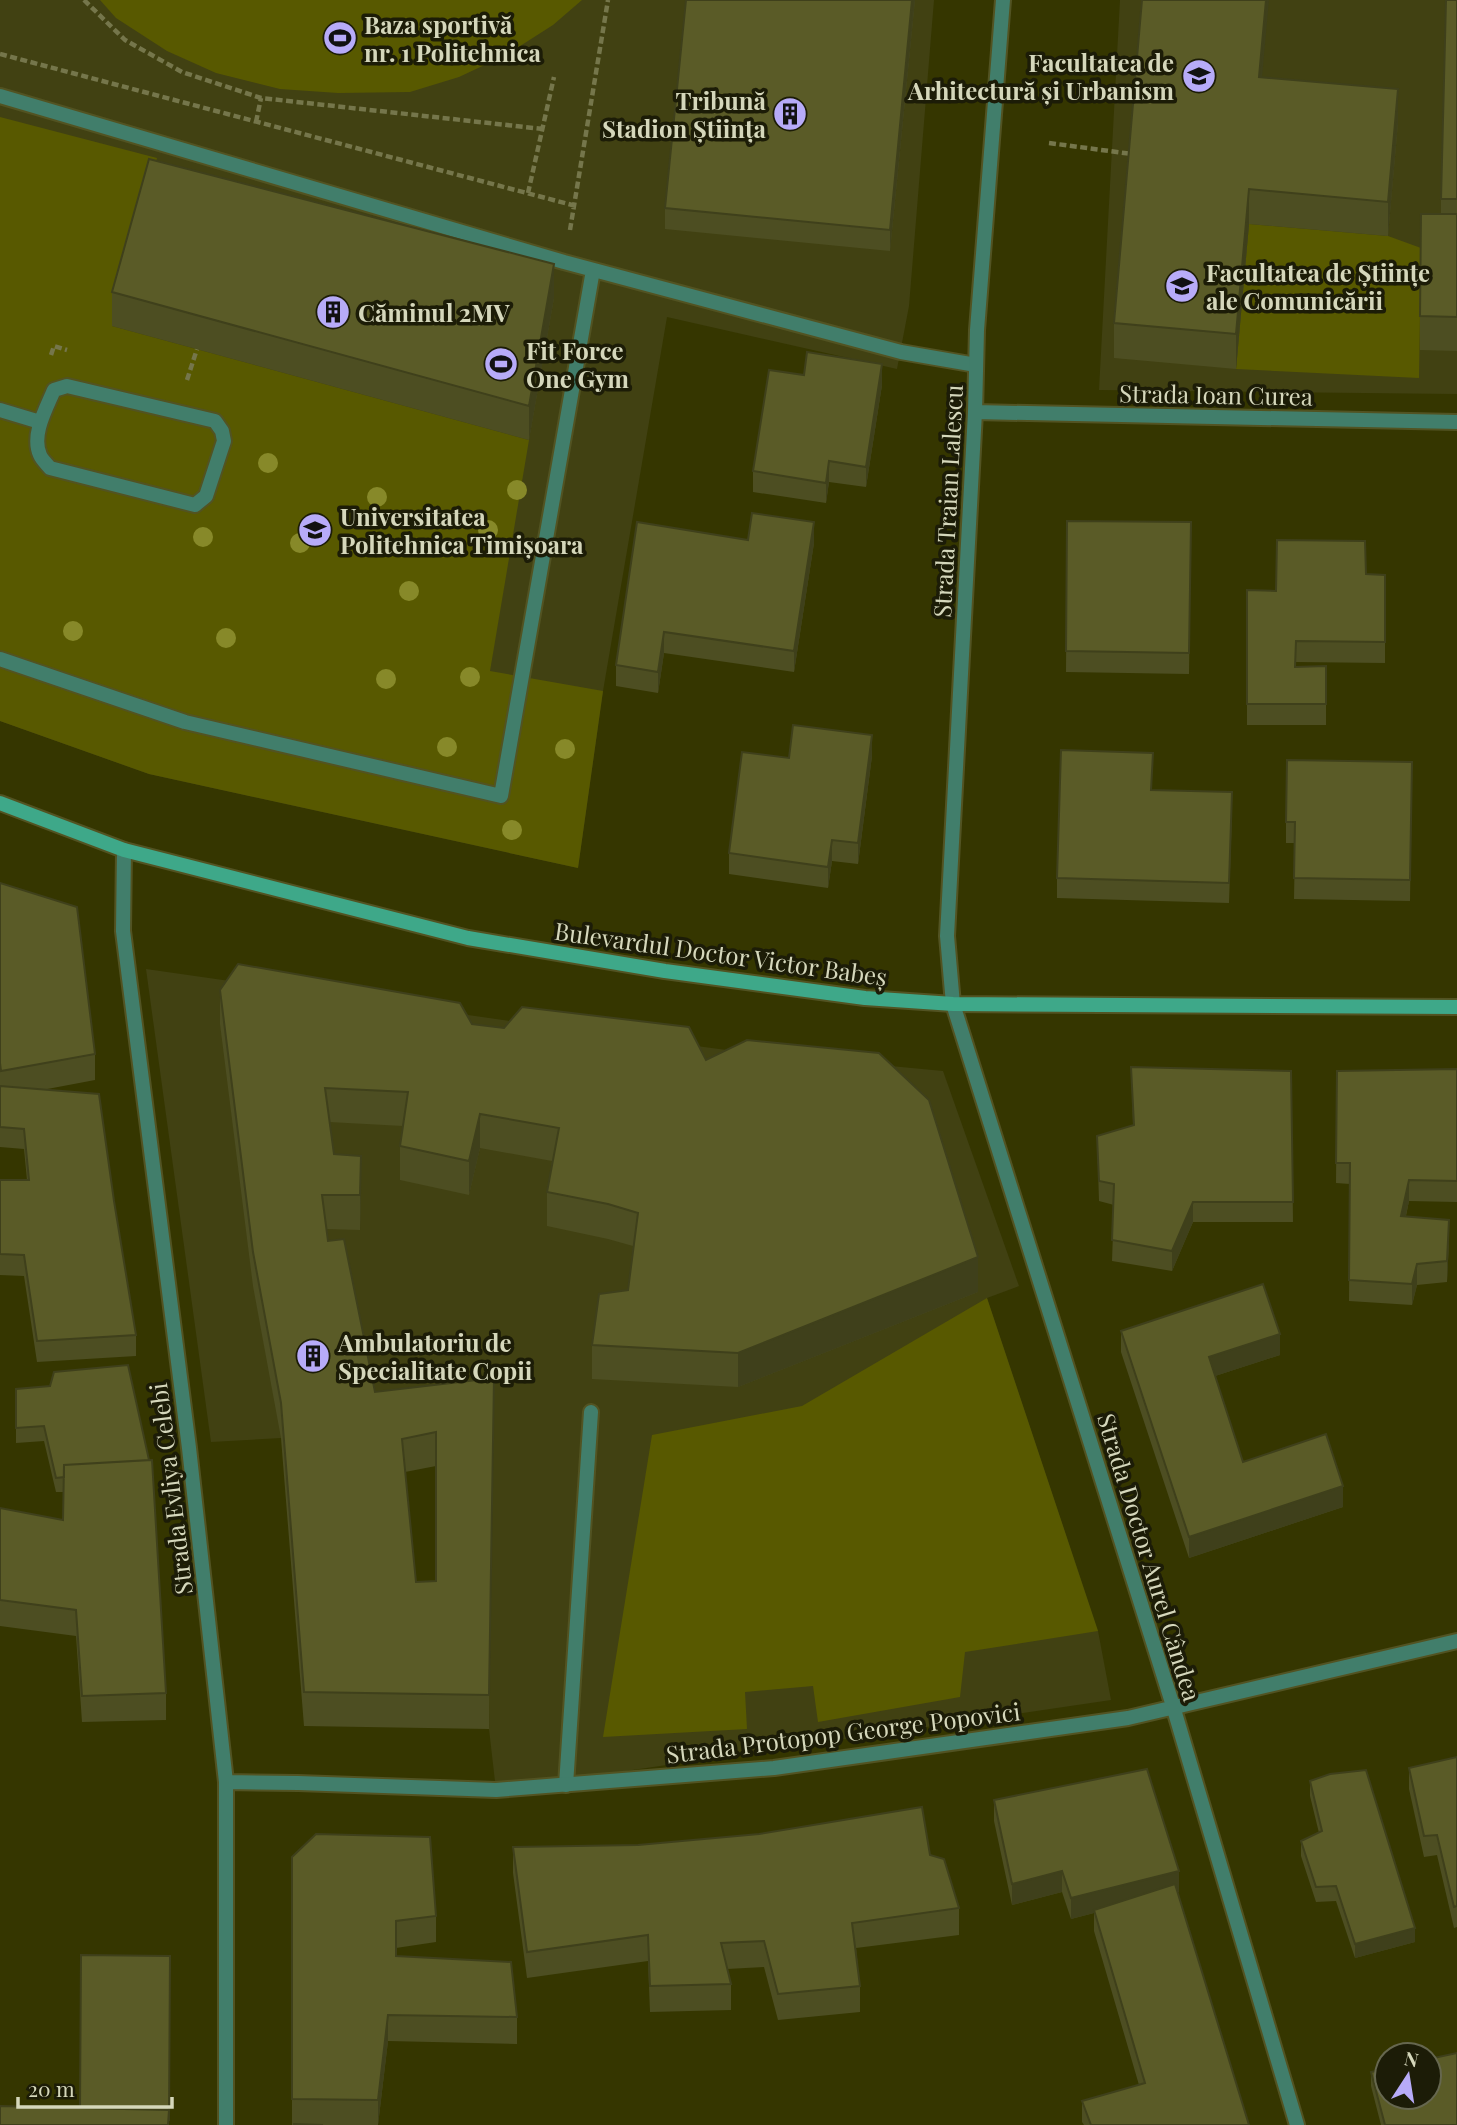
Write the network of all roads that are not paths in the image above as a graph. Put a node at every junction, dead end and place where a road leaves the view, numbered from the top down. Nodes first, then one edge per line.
1 (1003, 0) edge
2 (0, 96) edge
3 (593, 270) junction
4 (976, 365) junction
5 (0, 410) edge
6 (975, 412) junction
7 (40, 422) junction
8 (1457, 422) edge
9 (0, 659) edge
10 (0, 803) edge
11 (124, 850) junction
12 (953, 1004) junction
13 (1457, 1007) edge
14 (591, 1412) dead end
15 (1457, 1641) edge
16 (1172, 1706) junction
17 (226, 1782) junction
18 (566, 1784) junction
19 (226, 2125) edge
20 (1297, 2125) edge

1 - 4 street, Strada Traian Lalescu
2 - 3 street
3 - 4 street
3 - 9 street
4 - 6 street, Strada Traian Lalescu
5 - 7 street
6 - 8 street, Strada Ioan Curea
6 - 12 street, Strada Traian Lalescu
7 - 7 street
10 - 11 street, Bulevardul Doctor Victor Babeș
11 - 12 street, Bulevardul Doctor Victor Babeș
11 - 17 street, Strada Evliya Celebi
12 - 13 street, Bulevardul Doctor Victor Babeș
12 - 16 street, Strada Doctor Aurel Cândea
14 - 18 street
15 - 16 street, Strada Protopop George Popovici
16 - 18 street, Strada Protopop George Popovici
16 - 20 street, Strada Doctor Aurel Cândea
17 - 18 street, Strada Protopop George Popovici
17 - 19 street, Strada Evliya Celebi

